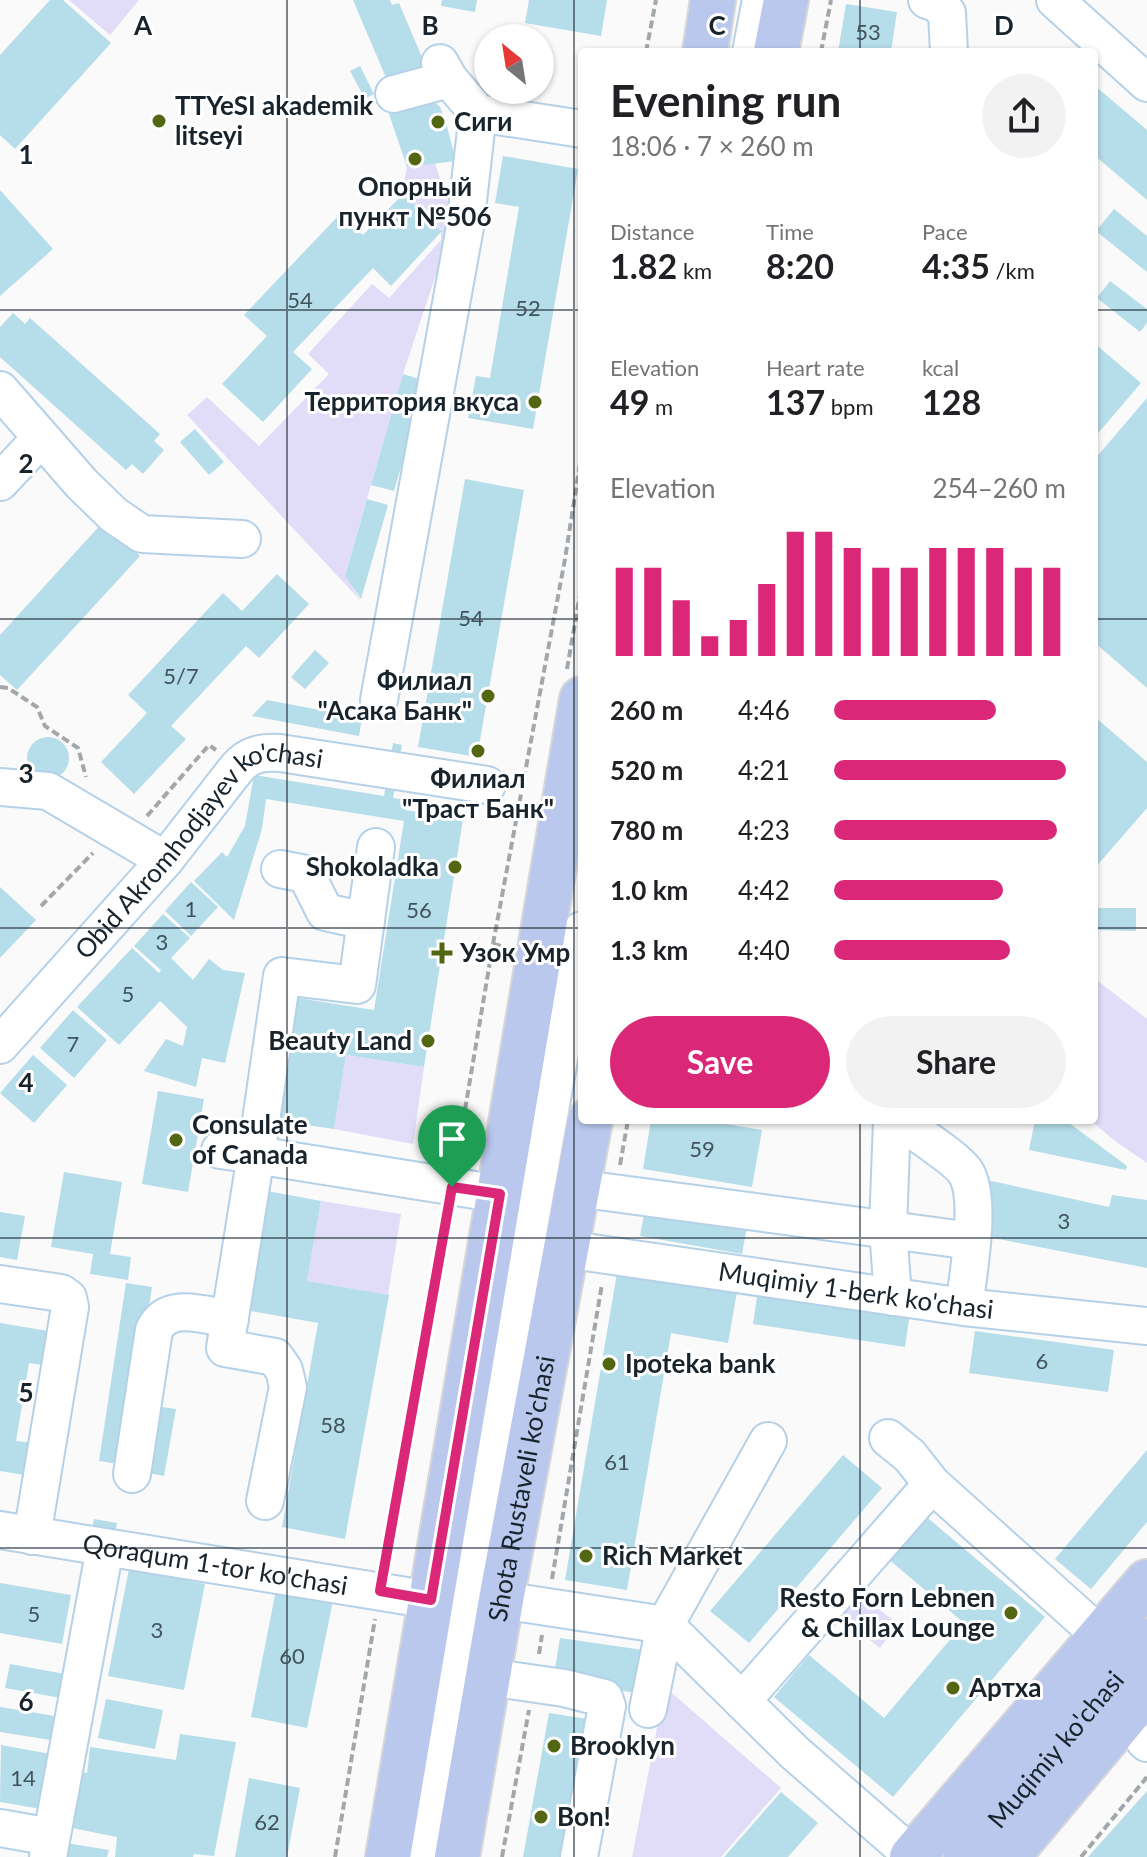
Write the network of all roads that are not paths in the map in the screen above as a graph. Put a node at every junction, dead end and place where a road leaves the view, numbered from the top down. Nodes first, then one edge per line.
1 (713, 0) edge
2 (746, 0) edge
3 (761, 0) edge
4 (786, 0) edge
5 (927, 0) edge
6 (1055, 0) edge
7 (706, 48) edge
8 (737, 48) edge
9 (752, 48) edge
10 (777, 48) edge
11 (949, 48) edge
12 (1147, 83) edge
13 (394, 94) dead end
14 (478, 113) junction
15 (578, 128) edge
16 (0, 390) edge
17 (41, 438) junction
18 (0, 482) edge
19 (242, 539) dead end
20 (379, 700) dead end
21 (578, 782) edge
22 (487, 785) dead end
23 (0, 787) edge
24 (376, 847) dead end
25 (165, 860) junction
26 (280, 869) dead end
27 (366, 921) junction
28 (578, 947) edge
29 (568, 990) edge
30 (0, 1045) edge
31 (590, 1124) edge
32 (892, 1124) edge
33 (904, 1124) edge
34 (220, 1150) dead end
35 (256, 1155) junction
36 (595, 1190) junction
37 (500, 1194) junction
38 (888, 1229) junction
39 (972, 1241) junction
40 (565, 1252) junction
41 (0, 1284) edge
42 (893, 1297) junction
43 (964, 1307) junction
44 (230, 1319) junction
45 (1147, 1326) edge
46 (464, 1408) junction
47 (888, 1438) dead end
48 (768, 1441) dead end
49 (132, 1474) dead end
50 (932, 1484) junction
51 (265, 1501) dead end
52 (16, 1533) edge
53 (105, 1548) junction
54 (1147, 1582) edge
55 (431, 1600) junction
56 (501, 1600) junction
57 (665, 1625) junction
58 (1101, 1636) junction
59 (1147, 1641) edge
60 (488, 1677) junction
61 (1147, 1690) edge
62 (742, 1701) junction
63 (648, 1709) dead end
64 (1146, 1749) edge
65 (1055, 1775) junction
66 (0, 1828) edge
67 (50, 1847) edge
68 (388, 1857) edge
69 (417, 1857) edge
70 (432, 1857) edge
71 (457, 1857) edge
72 (579, 1857) edge
73 (913, 1857) edge
74 (966, 1857) edge
75 (1007, 1857) edge
76 (1047, 1857) edge

1 - 7 main road
2 - 8 street
3 - 9 street
4 - 10 main road
5 - 11 street
6 - 12 street
13 - 14 street
14 - 15 street
14 - 20 street
16 - 17 street
17 - 18 street
17 - 19 street
21 - 29 main road
22 - 25 street, Obid Akromhodjayev ko'chasi
23 - 25 street
24 - 27 street
25 - 30 street, Obid Akromhodjayev ko'chasi
26 - 27 street
27 - 35 street
28 - 29 street
29 - 37 main road
29 - 40 street
29 - 70 street
31 - 36 main road, Shota Rustaveli ko'chasi
32 - 38 street
33 - 39 street
34 - 35 street
35 - 37 street
35 - 44 street
36 - 38 street
36 - 40 main road, Shota Rustaveli ko'chasi
37 - 46 main road
38 - 39 street
38 - 42 street
39 - 43 street
40 - 42 street, Muqimiy 1-berk ko'chasi
40 - 46 street
40 - 56 main road, Shota Rustaveli ko'chasi
40 - 69 street
41 - 52 street
42 - 43 street, Muqimiy 1-berk ko'chasi
43 - 45 street, Muqimiy 1-berk ko'chasi
44 - 49 street
44 - 51 street
46 - 55 main road
47 - 50 street
48 - 57 street
50 - 58 street
50 - 62 street
52 - 53 street, Qoraqum 1-tor ko'chasi
53 - 55 street, Qoraqum 1-tor ko'chasi
53 - 67 street
54 - 58 main road
55 - 68 main road
56 - 57 street
56 - 60 main road, Shota Rustaveli ko'chasi
57 - 62 street
57 - 63 street
58 - 73 main road
59 - 65 main road, Muqimiy ko'chasi
60 - 71 main road, Shota Rustaveli ko'chasi
60 - 72 street
61 - 65 main road, Muqimiy ko'chasi
62 - 73 street
64 - 76 main road
65 - 74 main road, Muqimiy ko'chasi
65 - 75 main road, Muqimiy ko'chasi
66 - 67 street

